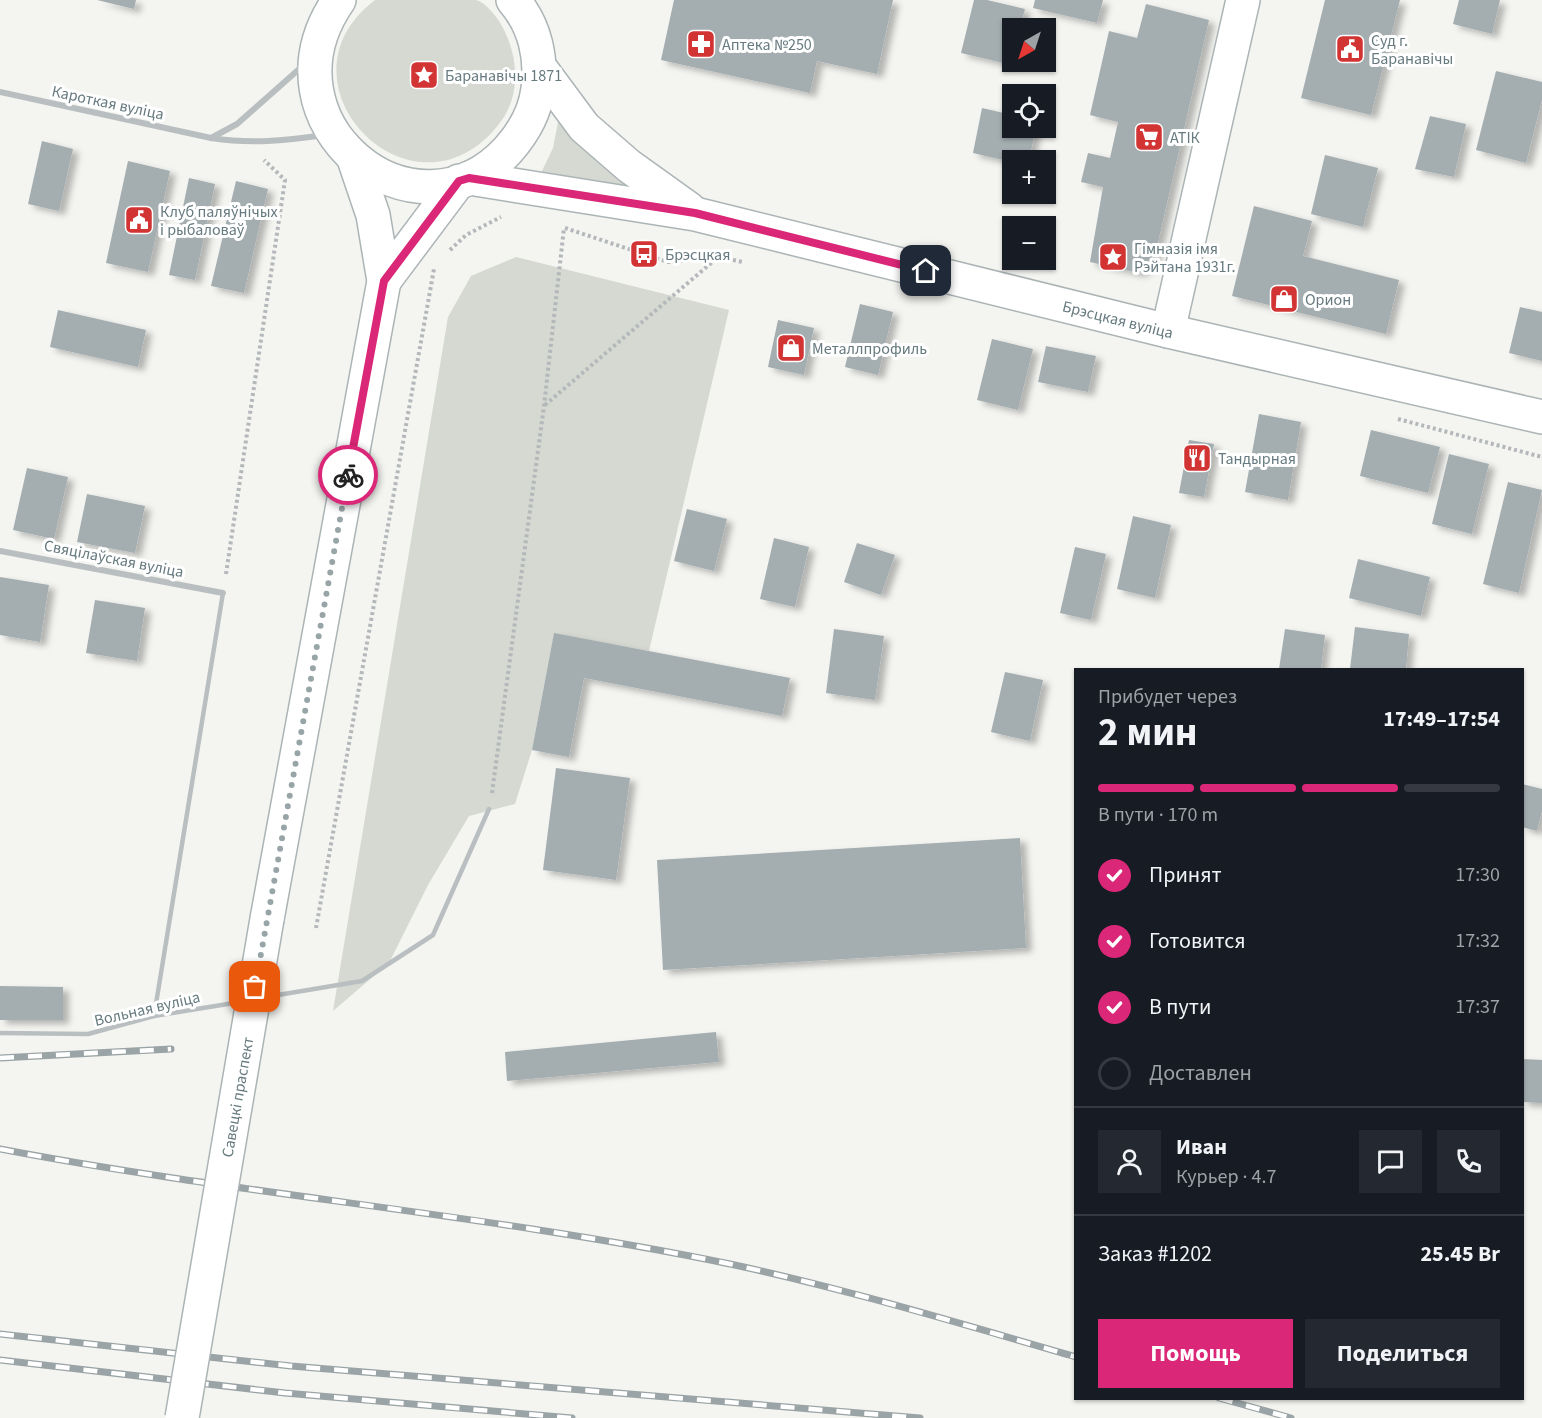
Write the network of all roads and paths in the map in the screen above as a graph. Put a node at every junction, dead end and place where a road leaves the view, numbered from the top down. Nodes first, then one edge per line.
1 (513, 0) edge
2 (1243, 0) edge
3 (322, 20) edge
4 (540, 69) junction
5 (0, 92) edge
6 (331, 134) junction
7 (211, 138) junction
8 (244, 143) junction
9 (354, 159) junction
10 (464, 180) junction
11 (695, 213) junction
12 (510, 219) dead end
13 (554, 226) dead end
14 (564, 228) junction
15 (718, 257) junction
16 (442, 258) dead end
17 (752, 263) dead end
18 (435, 266) dead end
19 (384, 281) junction
20 (1168, 331) junction
21 (544, 406) junction
22 (1542, 417) edge
23 (1396, 419) dead end
24 (1542, 457) edge
25 (0, 551) edge
26 (223, 593) junction
27 (489, 809) joint
28 (316, 928) dead end
29 (154, 1016) junction
30 (0, 1033) edge
31 (182, 1418) edge

1 - 4 main road
2 - 20 main road
3 - 6 main road
3 - 7 street
4 - 10 main road
4 - 11 main road, Брэсцкая вуліца
5 - 7 street, Кароткая вуліца
6 - 8 street, Кароткая вуліца
6 - 9 main road
7 - 8 street, Кароткая вуліца
8 - 26 path
9 - 10 main road
9 - 19 main road, Савецкі праспект
10 - 11 main road, Брэсцкая вуліца
10 - 19 main road, Савецкі праспект
11 - 20 main road, Брэсцкая вуліца
12 - 16 path
13 - 14 path
14 - 15 path
14 - 21 path
15 - 17 path
15 - 21 path
18 - 28 path
19 - 31 main road, Савецкі праспект, bridge
20 - 22 main road, Брэсцкая вуліца
21 - 27 path
23 - 24 path
25 - 26 street, Свяцілаўская вуліца
26 - 29 lane
27 - 29 lane, Вольная вуліца
29 - 30 lane, Вольная вуліца

